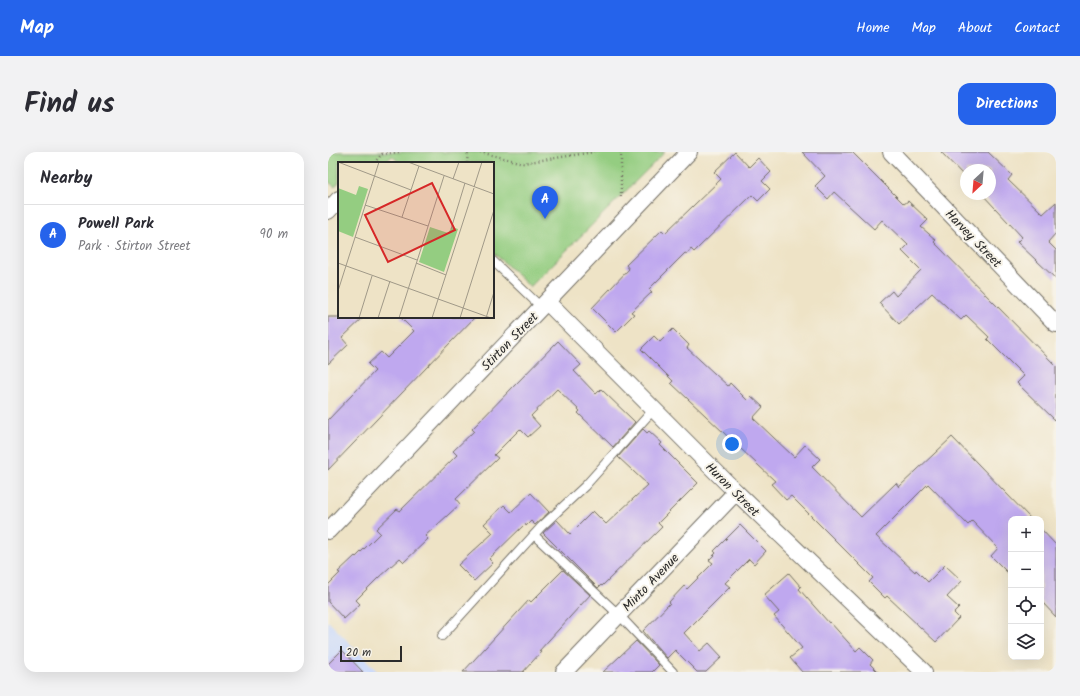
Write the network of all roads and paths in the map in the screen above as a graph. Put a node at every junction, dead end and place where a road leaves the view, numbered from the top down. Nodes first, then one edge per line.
1 (400, 152) edge
2 (468, 152) edge
3 (480, 152) edge
4 (594, 152) edge
5 (621, 152) edge
6 (689, 152) edge
7 (892, 152) edge
8 (375, 162) edge
9 (467, 162) edge
10 (338, 200) edge
11 (328, 211) edge
12 (621, 222) junction
13 (494, 262) edge
14 (544, 305) junction
15 (1056, 324) edge
16 (654, 409) junction
17 (736, 492) junction
18 (328, 531) edge
19 (534, 535) junction
20 (619, 615) junction
21 (442, 636) dead end
22 (564, 672) edge
23 (673, 672) edge
24 (924, 672) edge

1 - 8 path
2 - 9 path
3 - 4 path
5 - 12 path
6 - 12 street, Stirton Street
7 - 15 street, Harvey Street
10 - 11 street
12 - 14 street, Stirton Street
13 - 14 lane
14 - 16 street, Huron Street
14 - 18 street, Stirton Street
16 - 17 street, Huron Street
16 - 19 lane
17 - 20 street, Minto Avenue
17 - 24 street, Huron Street
19 - 20 lane
19 - 21 lane
20 - 22 street, Minto Avenue
20 - 23 lane

